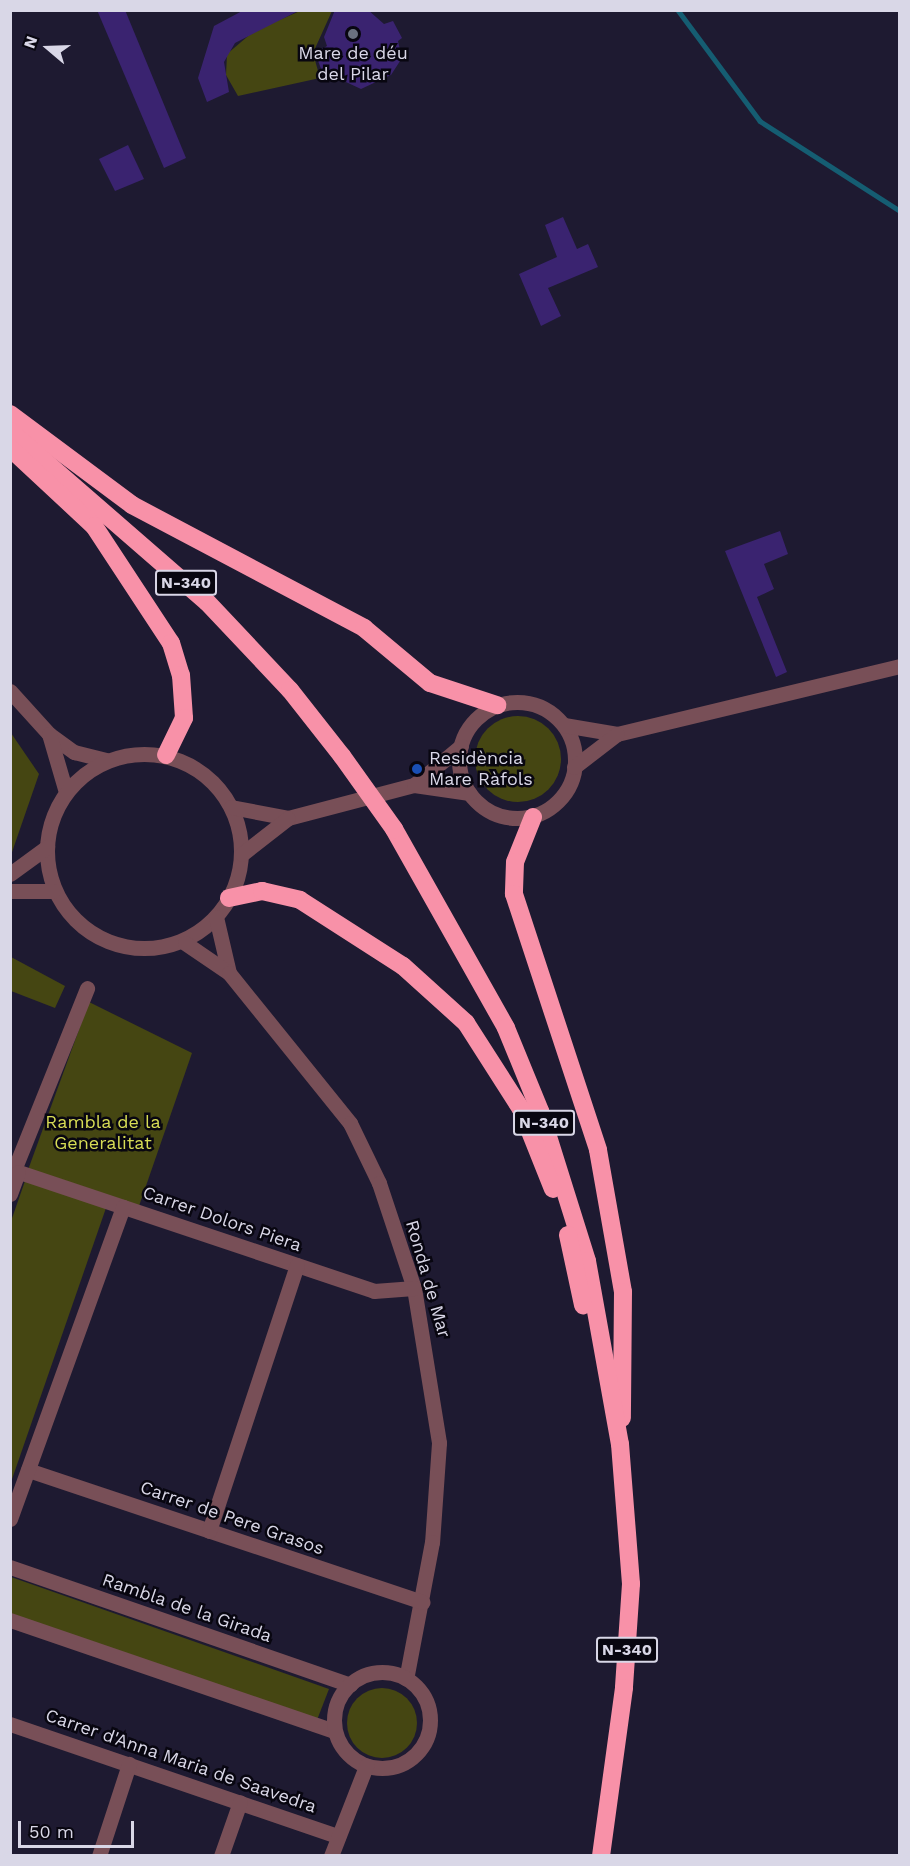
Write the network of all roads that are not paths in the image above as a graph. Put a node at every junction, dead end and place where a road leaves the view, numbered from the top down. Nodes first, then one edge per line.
1 (10, 414) edge
2 (10, 431) edge
3 (10, 448) edge
4 (900, 666) edge
5 (10, 691) edge
6 (497, 705) junction
7 (564, 725) junction
8 (49, 734) junction
9 (617, 734) junction
10 (461, 746) junction
11 (166, 755) junction
12 (106, 760) junction
13 (574, 767) junction
14 (414, 786) junction
15 (66, 792) junction
16 (469, 792) junction
17 (231, 807) junction
18 (533, 817) junction
19 (288, 818) junction
20 (47, 846) junction
21 (242, 854) junction
22 (10, 874) edge
23 (10, 891) edge
24 (53, 891) junction
25 (229, 898) junction
26 (216, 917) junction
27 (185, 943) junction
28 (229, 973) junction
29 (87, 988) dead end
30 (14, 1170) edge
31 (10, 1194) edge
32 (123, 1207) junction
33 (297, 1265) junction
34 (414, 1288) junction
35 (620, 1444) junction
36 (28, 1470) junction
37 (10, 1519) edge
38 (209, 1531) junction
39 (10, 1567) edge
40 (423, 1602) junction
41 (10, 1620) edge
42 (406, 1678) junction
43 (350, 1684) junction
44 (10, 1724) edge
45 (335, 1731) junction
46 (129, 1764) junction
47 (366, 1766) junction
48 (240, 1802) junction
49 (338, 1836) junction
50 (99, 1856) edge
51 (221, 1856) edge
52 (331, 1856) edge
53 (601, 1856) edge

1 - 6 highway
2 - 35 highway, N-340, bridge
3 - 11 highway
4 - 9 street
5 - 8 street
6 - 7 street
6 - 10 street
7 - 9 street
7 - 13 street
8 - 12 street
8 - 15 street
9 - 13 street
10 - 14 street
10 - 16 street
11 - 12 street
11 - 17 street
12 - 15 street
13 - 18 street
14 - 16 street
14 - 19 street
15 - 20 street
16 - 18 street
17 - 19 street
17 - 21 street
18 - 35 highway
19 - 21 street
20 - 22 street
20 - 24 street
21 - 25 street
23 - 24 street
24 - 27 street
25 - 26 street
25 - 35 highway
26 - 27 street
26 - 28 street, Ronda de Mar
27 - 28 street, Ronda de Mar
28 - 34 street, Ronda de Mar
29 - 30 street
30 - 31 street
30 - 32 street, Carrer Dolors Piera
32 - 33 street, Carrer Dolors Piera
32 - 36 street
33 - 34 street, Carrer Dolors Piera
33 - 38 street
34 - 40 street, Ronda de Mar
35 - 53 highway, N-340
36 - 37 street
36 - 38 street, Carrer de Pere Grasos
38 - 40 street, Carrer de Pere Grasos
39 - 43 street, Rambla de la Girada
40 - 42 street, Ronda de Mar
41 - 45 street
42 - 43 street
42 - 47 street
43 - 45 street
44 - 46 street, Carrer d'Anna Maria de Saavedra
45 - 47 street
46 - 48 street, Carrer d'Anna Maria de Saavedra
46 - 50 street
47 - 49 street
48 - 49 street, Carrer d'Anna Maria de Saavedra
48 - 51 street
49 - 52 street

